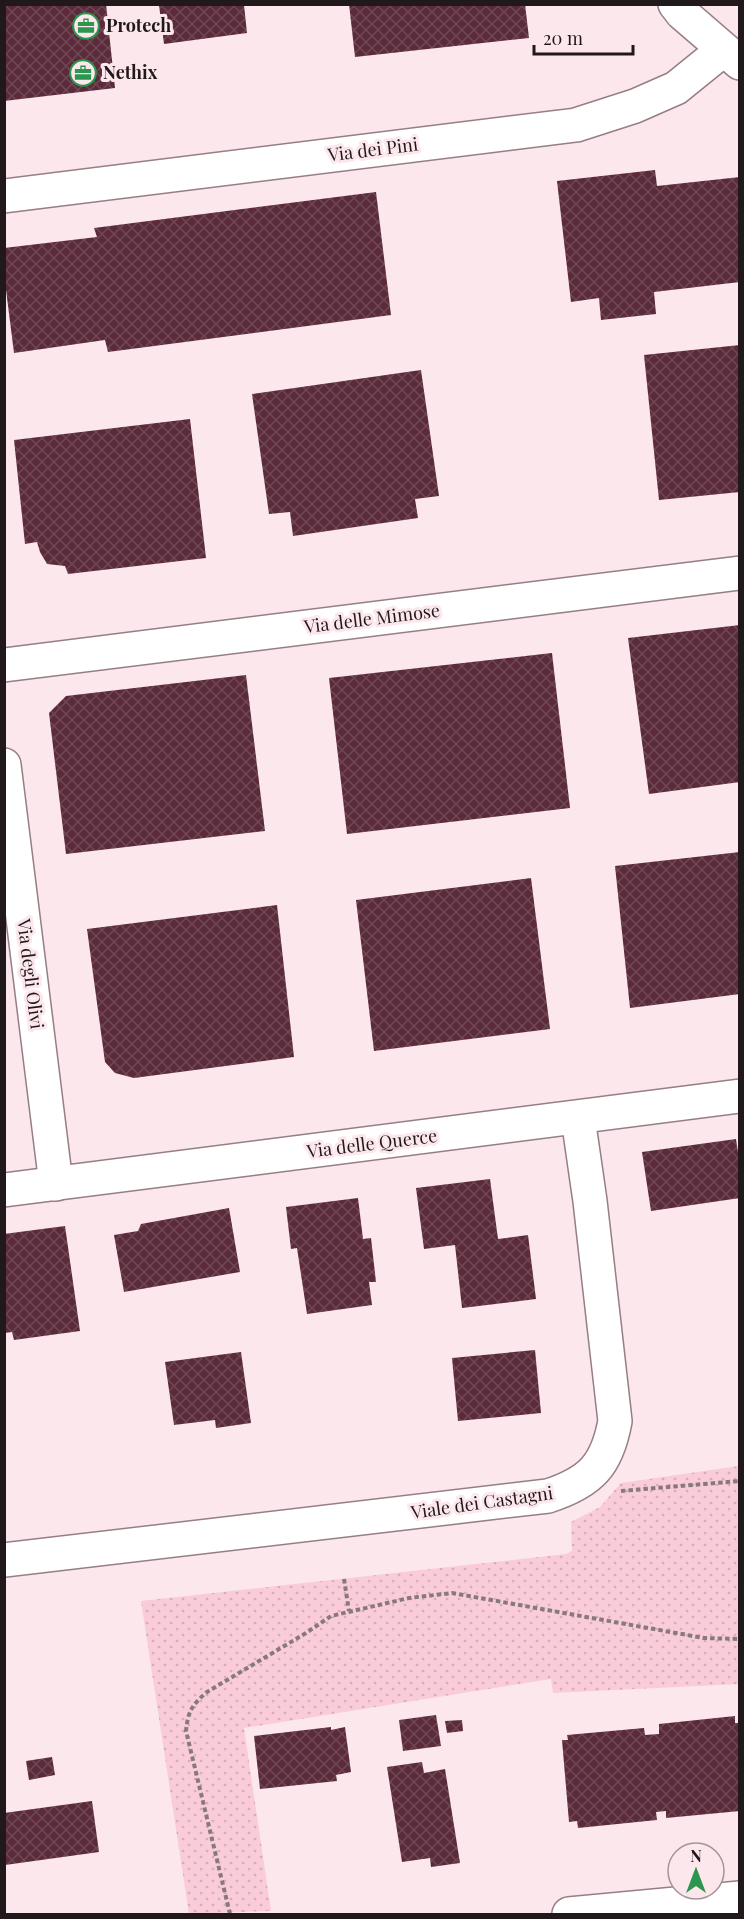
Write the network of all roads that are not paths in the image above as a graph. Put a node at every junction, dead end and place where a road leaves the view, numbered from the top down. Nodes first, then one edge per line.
1 (675, 4) edge
2 (731, 56) edge
3 (4, 196) edge
4 (740, 573) edge
5 (4, 665) edge
6 (4, 765) edge
7 (740, 1096) edge
8 (578, 1118) junction
9 (56, 1184) junction
10 (4, 1190) edge
11 (4, 1560) edge
12 (740, 1898) edge
13 (569, 1914) edge

1 - 2 street
2 - 3 street, Via dei Pini
4 - 5 street, Via delle Mimose
6 - 9 street, Via degli Olivi
7 - 8 street, Via delle Querce
8 - 9 street, Via delle Querce
8 - 11 street, Viale dei Castagni
9 - 10 street, Via delle Querce
12 - 13 street

